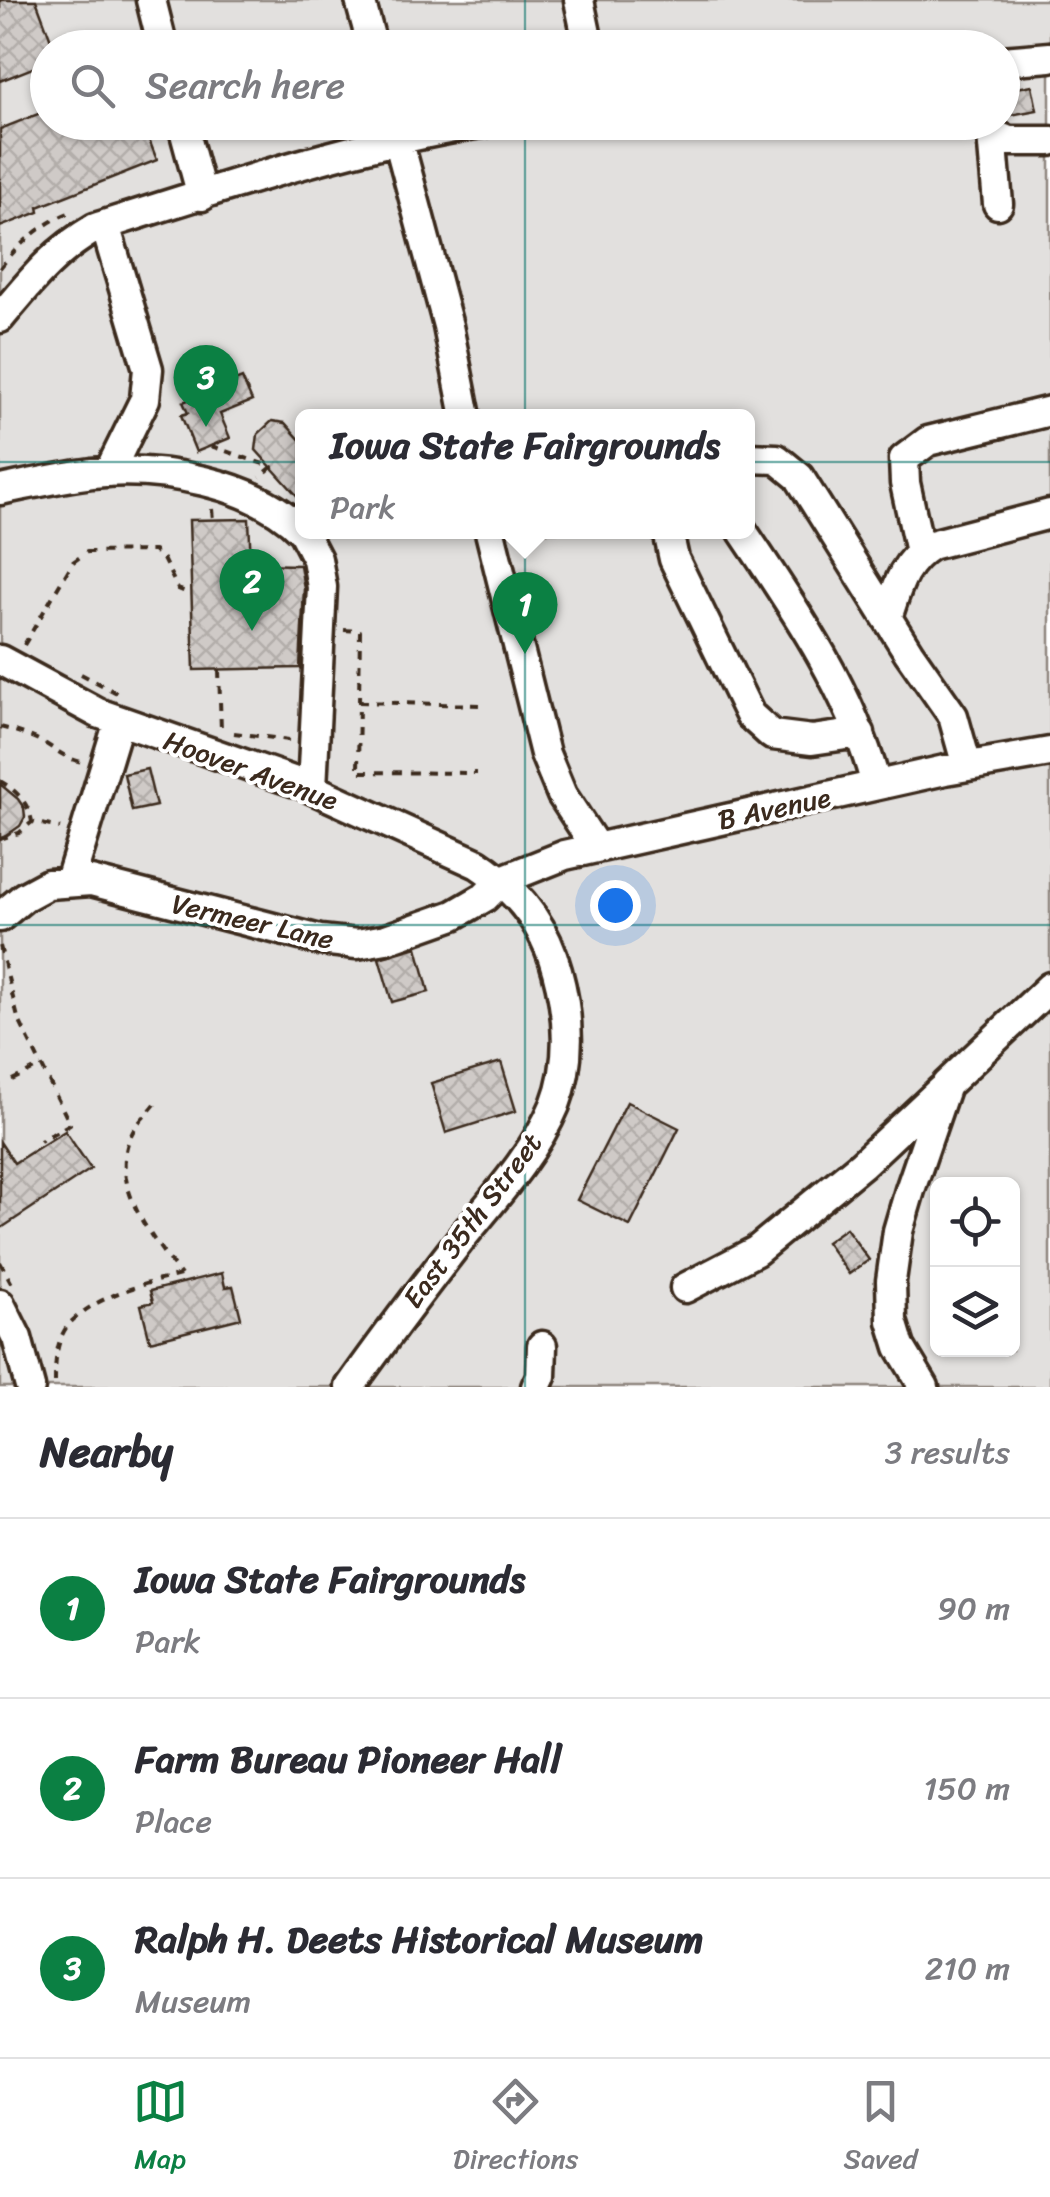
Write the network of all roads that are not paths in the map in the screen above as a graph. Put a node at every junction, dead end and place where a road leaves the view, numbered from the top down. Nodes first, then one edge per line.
1 (151, 0) edge
2 (360, 0) edge
3 (579, 0) edge
4 (158, 30) edge
5 (368, 30) edge
6 (585, 30) edge
7 (1050, 57) edge
8 (1020, 60) edge
9 (184, 140) edge
10 (368, 140) edge
11 (398, 140) edge
12 (992, 140) edge
13 (1006, 140) edge
14 (1050, 141) edge
15 (191, 198) junction
16 (998, 204) dead end
17 (105, 225) junction
18 (0, 318) edge
19 (465, 409) edge
20 (1050, 411) edge
21 (755, 458) edge
22 (109, 472) junction
23 (0, 490) edge
24 (1050, 514) edge
25 (295, 523) edge
26 (307, 539) edge
27 (492, 539) edge
28 (670, 539) edge
29 (747, 539) edge
30 (920, 552) junction
31 (887, 618) junction
32 (12, 652) edge
33 (122, 709) junction
34 (860, 733) junction
35 (1050, 752) edge
36 (968, 766) junction
37 (876, 785) junction
38 (312, 788) junction
39 (596, 847) junction
40 (70, 880) junction
41 (502, 880) junction
42 (0, 917) edge
43 (1050, 987) edge
44 (946, 1086) junction
45 (685, 1288) dead end
46 (0, 1304) edge
47 (542, 1346) dead end
48 (30, 1387) edge
49 (350, 1387) edge
50 (536, 1387) edge
51 (924, 1387) edge

1 - 4 lane
2 - 5 lane
3 - 6 lane
7 - 8 lane
9 - 15 lane
10 - 15 lane
11 - 19 lane
12 - 16 lane
13 - 14 lane
15 - 17 lane
17 - 18 lane
17 - 22 lane
20 - 30 lane
21 - 31 lane
22 - 23 lane
22 - 25 lane
24 - 30 lane
26 - 38 lane
27 - 39 lane
28 - 34 lane
29 - 34 lane
30 - 31 lane
31 - 36 lane
32 - 33 lane, Hoover Avenue
33 - 38 lane, Hoover Avenue
33 - 40 lane
34 - 37 lane
35 - 36 lane, B Avenue
36 - 37 lane, B Avenue
37 - 39 lane, B Avenue
38 - 41 lane, Hoover Avenue
39 - 41 lane, B Avenue
40 - 41 lane, Vermeer Lane
40 - 42 lane
41 - 49 lane, East 35th Street
43 - 44 lane
44 - 45 lane
44 - 51 lane
46 - 48 lane
47 - 50 lane

